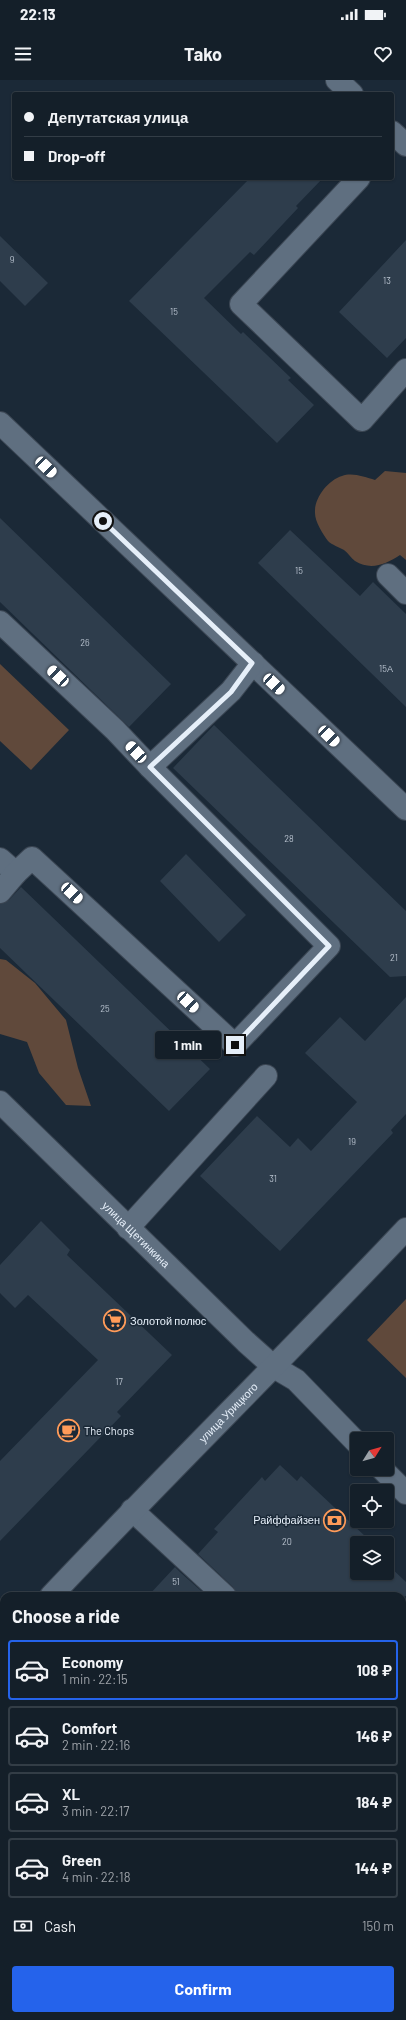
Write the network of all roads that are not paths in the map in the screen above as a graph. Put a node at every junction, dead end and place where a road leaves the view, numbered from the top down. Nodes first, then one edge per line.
1 (337, 80) edge
2 (350, 92) edge
3 (356, 180) edge
4 (406, 370) edge
5 (4, 435) edge
6 (388, 575) dead end
7 (406, 593) edge
8 (0, 622) edge
9 (252, 663) junction
10 (150, 767) junction
11 (406, 809) edge
12 (0, 859) edge
13 (16, 874) junction
14 (0, 892) edge
15 (266, 1076) dead end
16 (0, 1102) edge
17 (128, 1228) junction
18 (406, 1229) edge
19 (274, 1367) junction
20 (350, 1436) edge
21 (389, 1476) edge
22 (406, 1493) edge
23 (132, 1510) junction
24 (55, 1592) edge
25 (221, 1592) edge

1 - 2 street
3 - 4 street
5 - 9 street
6 - 7 street
8 - 10 street
9 - 10 street
9 - 11 street
10 - 13 street
12 - 13 street
13 - 14 street
15 - 17 street
16 - 17 street, улица Щетинкина
17 - 19 street, улица Щетинкина
18 - 19 street, улица Урицкого
19 - 20 street, улица Щетинкина
19 - 23 street, улица Урицкого
21 - 22 street
23 - 24 street, улица Урицкого
23 - 25 street

